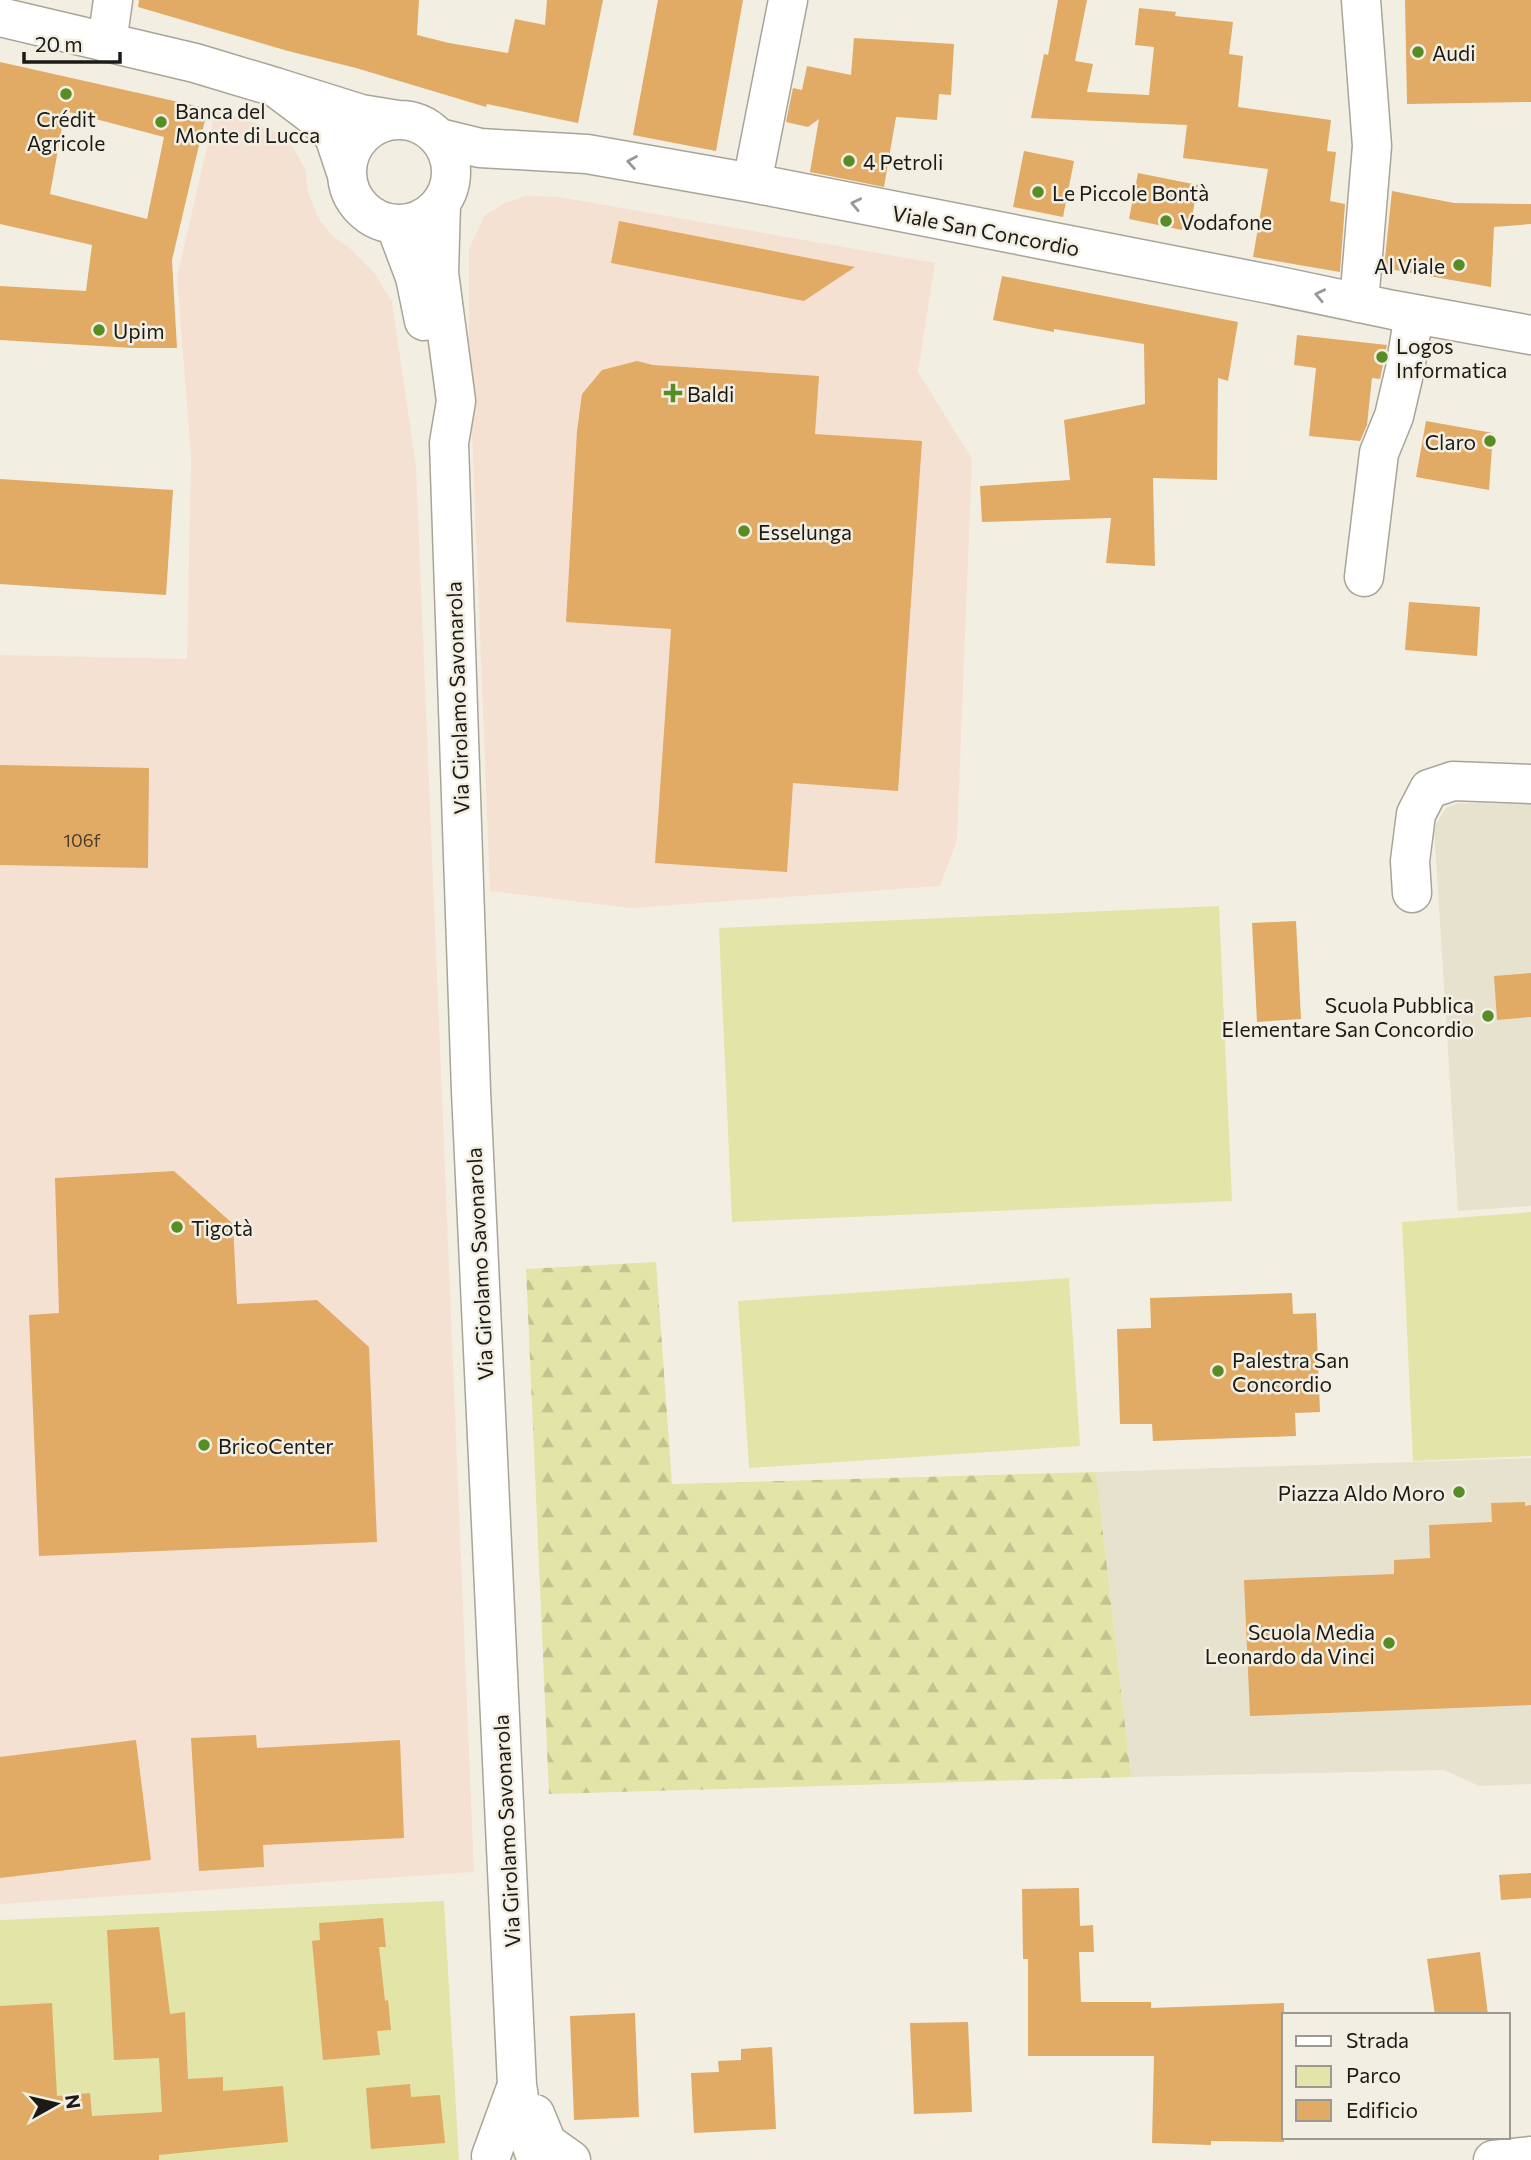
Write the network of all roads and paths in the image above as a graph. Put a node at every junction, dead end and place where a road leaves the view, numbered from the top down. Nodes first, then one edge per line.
1 (113, 0) edge
2 (788, 0) edge
3 (1361, 0) edge
4 (0, 17) edge
5 (107, 43) junction
6 (275, 87) junction
7 (398, 120) junction
8 (439, 138) junction
9 (347, 175) junction
10 (752, 183) junction
11 (441, 204) junction
12 (395, 224) junction
13 (1359, 303) junction
14 (1414, 314) junction
15 (1531, 335) edge
16 (449, 443) junction
17 (1364, 578) dead end
18 (1531, 784) edge
19 (1412, 893) dead end
20 (517, 2071) junction
21 (1531, 2157) edge
22 (488, 2158) edge
23 (549, 2159) edge
24 (1493, 2160) edge

1 - 5 street
2 - 10 street
3 - 13 street
4 - 5 street, Viale San Concordio
5 - 6 street, Viale San Concordio
6 - 7 street, Viale San Concordio
6 - 9 street, Viale San Concordio
7 - 8 street, Viale San Concordio
7 - 9 street
10 -> 8 street, Viale San Concordio
8 - 11 street
9 - 12 street, Viale San Concordio
13 -> 10 street, Viale San Concordio
11 - 12 street
11 - 16 street, Via Girolamo Savonarola
12 - 16 street, Via Girolamo Savonarola
13 - 14 street, Viale San Concordio
14 - 15 street, Viale San Concordio
14 - 17 street
16 - 20 street, Via Girolamo Savonarola
18 - 19 street
20 - 22 street, Via Girolamo Savonarola
20 - 23 street, Via Girolamo Savonarola
21 - 24 street
22 - 23 street

